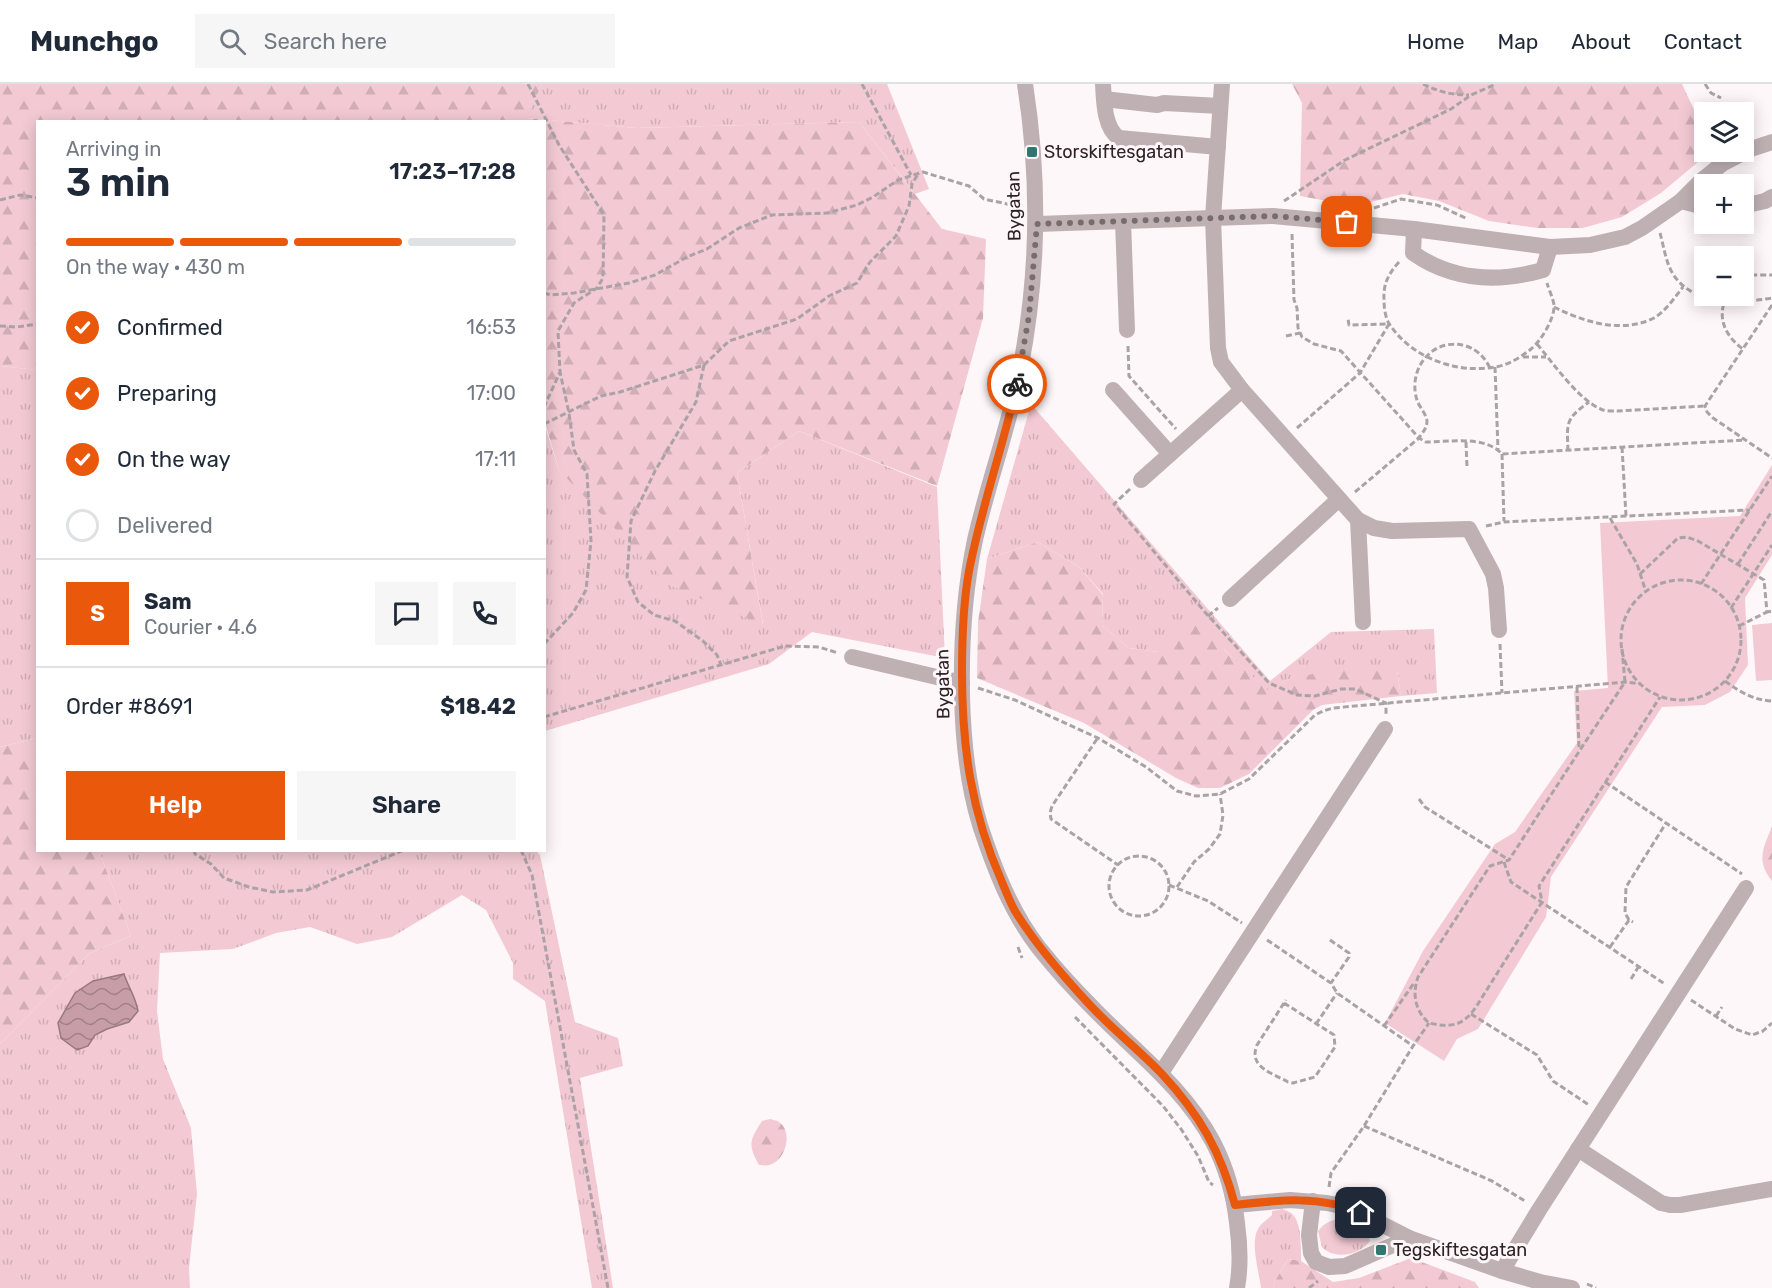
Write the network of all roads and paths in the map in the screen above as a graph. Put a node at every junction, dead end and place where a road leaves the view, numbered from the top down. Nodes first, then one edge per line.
1 (528, 84) edge
2 (862, 84) edge
3 (1024, 84) edge
4 (1222, 84) edge
5 (1423, 84) edge
6 (1496, 84) edge
7 (1705, 84) edge
8 (1104, 92) edge
9 (1471, 95) junction
10 (1721, 98) dead end
11 (1220, 105) junction
12 (1772, 142) edge
13 (1218, 147) junction
14 (918, 174) junction
15 (911, 176) junction
16 (1772, 196) edge
17 (36, 198) edge
18 (0, 200) edge
19 (1681, 201) junction
20 (1694, 204) edge
21 (1754, 204) edge
22 (1025, 208) dead end
23 (1368, 209) dead end
24 (1292, 210) junction
25 (1213, 218) junction
26 (1656, 220) junction
27 (1123, 221) junction
28 (1474, 221) dead end
29 (1037, 224) junction
30 (1414, 229) junction
31 (1550, 247) junction
32 (1413, 253) junction
33 (1543, 270) junction
34 (1754, 275) edge
35 (1772, 275) edge
36 (1683, 286) junction
37 (597, 288) junction
38 (1694, 292) edge
39 (546, 294) edge
40 (1772, 298) edge
41 (1754, 300) edge
42 (1772, 305) edge
43 (1723, 306) edge
44 (1554, 307) junction
45 (1348, 319) dead end
46 (36, 324) edge
47 (1389, 324) junction
48 (0, 326) edge
49 (1127, 330) joint
50 (1300, 333) junction
51 (1286, 336) dead end
52 (1537, 344) junction
53 (1743, 349) junction
54 (1425, 356) junction
55 (1521, 357) junction
56 (1548, 357) junction
57 (704, 366) junction
58 (1493, 368) junction
59 (560, 372) junction
60 (1360, 373) junction
61 (1113, 390) dead end
62 (1242, 390) junction
63 (546, 402) edge
64 (1589, 402) junction
65 (1705, 406) junction
66 (569, 412) junction
67 (546, 423) edge
68 (1419, 438) junction
69 (1285, 439) junction
70 (1186, 440) junction
71 (1745, 440) junction
72 (1466, 442) junction
73 (1622, 447) junction
74 (1498, 449) junction
75 (1568, 451) junction
76 (1170, 454) junction
77 (1502, 454) junction
78 (1772, 458) edge
79 (1467, 467) dead end
80 (1772, 476) edge
81 (1141, 480) dead end
82 (1341, 501) junction
83 (1750, 510) junction
84 (1772, 511) edge
85 (1626, 516) junction
86 (1610, 518) junction
87 (1358, 520) junction
88 (1504, 522) junction
89 (1469, 529) junction
90 (1772, 545) edge
91 (1721, 554) junction
92 (1738, 564) junction
93 (1754, 573) junction
94 (1640, 574) junction
95 (1701, 584) junction
96 (1646, 592) junction
97 (1230, 598) dead end
98 (1731, 608) junction
99 (1772, 611) edge
100 (1767, 612) junction
101 (1363, 622) dead end
102 (1739, 626) junction
103 (1499, 630) joint
104 (546, 642) edge
105 (1622, 650) junction
106 (852, 657) joint
107 (721, 665) junction
108 (1725, 681) junction
109 (1625, 682) junction
110 (962, 683) junction
111 (1641, 684) junction
112 (1577, 687) junction
113 (1502, 693) junction
114 (1660, 696) junction
115 (1772, 701) edge
116 (546, 716) edge
117 (1385, 729) dead end
118 (1098, 738) junction
119 (1580, 750) junction
120 (1605, 783) junction
121 (1220, 794) junction
122 (1419, 799) dead end
123 (1666, 823) junction
124 (194, 852) edge
125 (399, 852) edge
126 (522, 852) edge
127 (1509, 860) junction
128 (1504, 862) junction
129 (1118, 865) junction
130 (1749, 884) joint
131 (1169, 885) junction
132 (1177, 888) junction
133 (1542, 902) junction
134 (1254, 931) junction
135 (1330, 940) dead end
136 (1610, 947) junction
137 (1639, 966) junction
138 (1418, 977) junction
139 (1631, 979) dead end
140 (1331, 983) junction
141 (1337, 993) junction
142 (1679, 993) junction
143 (1722, 1007) dead end
144 (1471, 1014) junction
145 (1716, 1016) junction
146 (1075, 1017) dead end
147 (1429, 1023) junction
148 (1772, 1023) edge
149 (1316, 1024) junction
150 (1384, 1026) junction
151 (1413, 1046) junction
152 (1161, 1073) junction
153 (1601, 1113) junction
154 (1364, 1126) junction
155 (1578, 1149) junction
156 (1228, 1180) junction
157 (1772, 1189) edge
158 (1320, 1202) junction
159 (1235, 1205) junction
160 (1539, 1210) junction
161 (1409, 1238) junction
162 (1502, 1271) junction
163 (1579, 1286) edge
164 (608, 1288) edge
165 (1237, 1288) edge
166 (1596, 1288) edge

1 - 37 path
2 - 15 path
3 - 29 street, Bygatan
4 - 11 street
5 - 9 path
6 - 9 path
7 - 10 path
8 - 11 street
8 - 13 street
9 - 24 path
11 - 13 street
12 - 19 street
13 - 25 street
14 - 15 path
14 - 22 path
14 - 57 path
15 - 37 path
16 - 21 street
17 - 18 path
19 - 20 street
19 - 26 street
23 - 28 path
24 - 25 street
24 - 30 street
24 - 50 path
25 - 27 street
25 - 62 street
26 - 31 street
26 - 36 path
27 - 29 street
27 - 49 street
29 - 110 street, Bygatan
30 - 31 street
30 - 32 street
31 - 33 street
32 - 33 street
32 - 47 path
33 - 44 path
34 - 35 path
36 - 38 path
36 - 44 path
37 - 39 path
37 - 59 path
40 - 41 path
42 - 53 path
43 - 53 path
44 - 52 path
45 - 47 path
46 - 48 path
47 - 54 path
47 - 60 path
49 - 70 path
50 - 51 path
50 - 60 path
52 - 55 path
52 - 56 path
53 - 65 path
54 - 58 path
54 - 58 path
54 - 68 path
55 - 56 path
55 - 58 path
56 - 64 path
57 - 66 path
57 - 107 path
58 - 74 path
59 - 63 path
59 - 66 path
60 - 68 path
60 - 69 path
61 - 76 street
62 - 69 street
62 - 70 street
64 - 65 path
64 - 75 path
65 - 71 path
66 - 67 path
66 - 104 path
68 - 72 path
68 - 82 path
69 - 82 street
70 - 76 street
71 - 73 path
71 - 78 path
72 - 74 path
72 - 79 path
73 - 75 path
73 - 85 path
74 - 77 path
75 - 77 path
76 - 81 street
77 - 88 path
80 - 83 path
82 - 87 street
82 - 97 street
83 - 85 path
83 - 91 path
84 - 92 path
85 - 86 path
86 - 88 path
86 - 94 path
87 - 89 street
87 - 101 street
88 - 89 path
89 - 103 street
90 - 93 path
91 - 92 path
91 - 94 path
91 - 95 path
92 - 93 path
93 - 98 path
93 - 100 path
94 - 96 path
95 - 96 path
95 - 98 path
96 - 105 path
98 - 102 path
99 - 100 path
100 - 102 path
102 - 108 path
103 - 113 path
105 - 109 path
105 - 111 path
106 - 107 path
106 - 110 street
107 - 116 path
108 - 114 path
108 - 115 path
109 - 111 path
109 - 112 path
109 - 119 path
110 - 118 path
110 - 152 street, Bygatan
111 - 114 path
112 - 113 path
112 - 119 path
113 - 121 path
114 - 120 path
117 - 134 street
118 - 121 path
118 - 129 path
119 - 127 path
120 - 123 path
120 - 133 path
121 - 132 path
122 - 127 path
123 - 130 path
123 - 136 path
124 - 125 path
126 - 164 path
127 - 128 path
128 - 133 path
128 - 138 path
129 - 131 path
129 - 131 path
130 - 142 street
131 - 132 path
132 - 134 path
133 - 136 path
133 - 144 path
134 - 140 path
134 - 152 street
135 - 140 path
136 - 137 path
137 - 139 path
137 - 142 path
138 - 147 path
138 - 150 path
140 - 141 path
141 - 149 path
141 - 150 path
142 - 145 path
142 - 153 street
143 - 145 path
144 - 147 path
144 - 153 path
145 - 148 path
146 - 156 path
147 - 151 path
149 - 149 path
150 - 151 path
151 - 154 path
152 - 156 street, Bygatan
153 - 155 street
154 - 158 path
154 - 160 path
155 - 157 street
155 - 160 street
156 - 159 street, Bygatan
158 - 159 street
158 - 161 street
158 - 161 street
159 - 165 street, Bygatan
160 - 162 street
161 - 162 street
162 - 163 street
163 - 166 path

